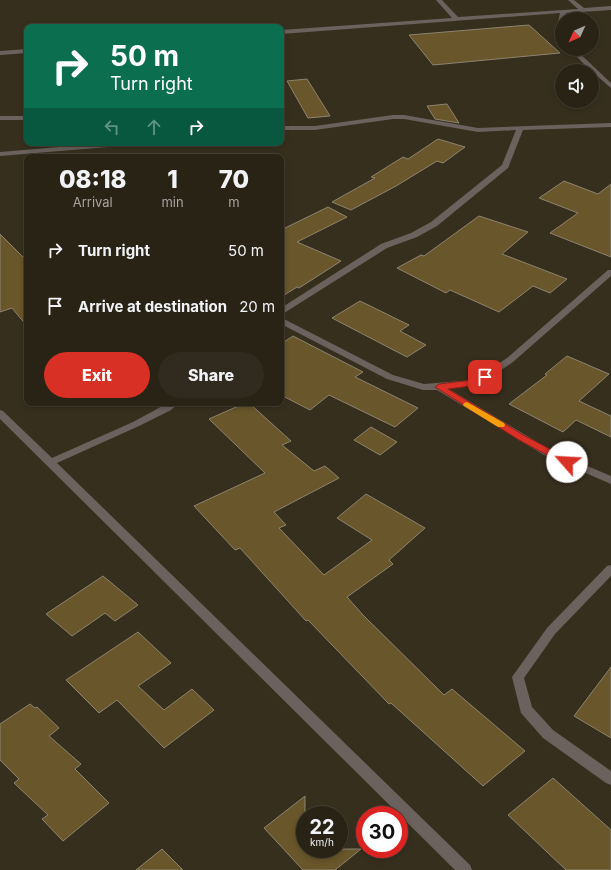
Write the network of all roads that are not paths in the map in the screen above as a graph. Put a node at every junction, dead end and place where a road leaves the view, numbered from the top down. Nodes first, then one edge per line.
1 (439, 0) edge
2 (572, 0) edge
3 (611, 8) edge
4 (583, 10) junction
5 (564, 11) joint
6 (456, 19) junction
7 (284, 32) edge
8 (24, 51) edge
9 (0, 53) edge
10 (579, 56) edge
11 (611, 86) edge
12 (0, 118) edge
13 (24, 118) edge
14 (611, 125) edge
15 (284, 128) edge
16 (520, 128) junction
17 (96, 146) edge
18 (0, 154) edge
19 (611, 272) edge
20 (284, 310) edge
21 (284, 322) edge
22 (439, 387) junction
23 (170, 406) edge
24 (0, 414) edge
25 (51, 462) junction
26 (611, 480) edge
27 (611, 569) edge
28 (611, 779) edge
29 (465, 870) edge

1 - 6 street
2 - 4 street
3 - 4 street
4 - 5 street
5 - 6 street
6 - 7 street
8 - 9 street
10 - 11 street
12 - 13 street
14 - 16 street
15 - 16 street
16 - 20 street
17 - 18 street
19 - 22 street
21 - 22 street
22 - 26 street
23 - 25 street
24 - 25 street
25 - 29 street
27 - 28 street

